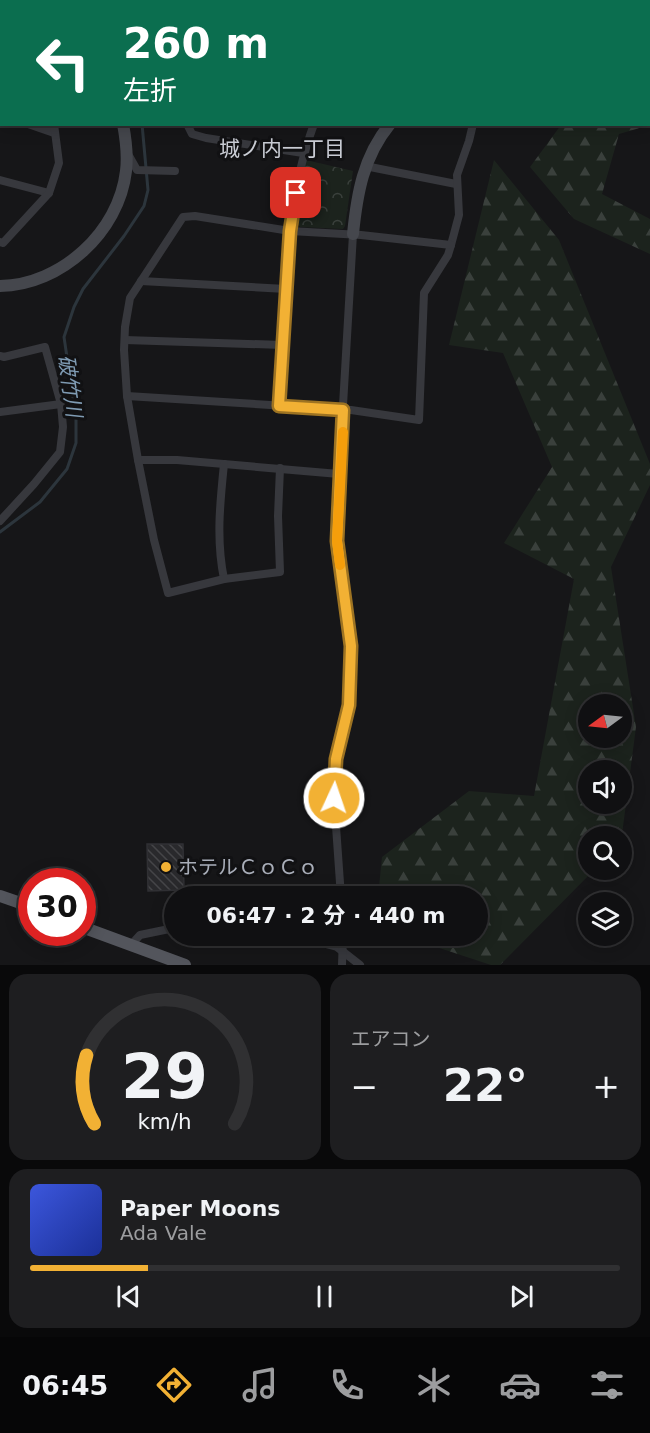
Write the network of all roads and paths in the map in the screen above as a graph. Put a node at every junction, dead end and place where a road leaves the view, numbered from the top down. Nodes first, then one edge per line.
1 (38, 126) edge
2 (123, 126) edge
3 (188, 126) edge
4 (313, 126) edge
5 (389, 126) edge
6 (471, 126) edge
7 (54, 129) edge
8 (127, 150) junction
9 (303, 153) junction
10 (365, 166) junction
11 (175, 171) dead end
12 (0, 180) edge
13 (456, 184) junction
14 (49, 193) junction
15 (290, 231) junction
16 (353, 234) junction
17 (0, 242) edge
18 (451, 245) junction
19 (141, 281) junction
20 (0, 286) edge
21 (286, 289) junction
22 (125, 339) junction
23 (283, 345) junction
24 (0, 356) edge
25 (127, 396) junction
26 (61, 404) junction
27 (279, 406) junction
28 (343, 410) junction
29 (1, 414) edge
30 (138, 460) junction
31 (224, 464) junction
32 (280, 468) junction
33 (339, 474) junction
34 (0, 521) edge
35 (224, 579) junction
36 (340, 886) edge
37 (0, 896) edge
38 (18, 902) edge
39 (164, 930) edge
40 (96, 932) edge
41 (131, 945) junction
42 (330, 946) edge
43 (343, 946) edge
44 (343, 950) junction
45 (185, 965) edge
46 (342, 965) edge
47 (360, 965) edge

1 - 7 street
2 - 8 street
3 - 9 street
4 - 9 street
5 - 10 street
6 - 13 street
7 - 14 street
8 - 11 street
8 - 20 street
9 - 15 street
10 - 13 street
10 - 16 street
12 - 14 street
13 - 18 street
14 - 17 street
15 - 16 street
15 - 19 street
15 - 21 street
16 - 18 street
16 - 28 street
18 - 28 street
19 - 21 street
19 - 22 street
21 - 23 street
22 - 23 street
22 - 25 street
23 - 27 street
24 - 26 street
25 - 27 street
25 - 30 street
26 - 29 street
26 - 34 street
27 - 28 street
28 - 33 street
30 - 31 street
30 - 35 street
31 - 32 street
31 - 35 street
32 - 33 street
32 - 35 street
33 - 36 street
37 - 38 main road
39 - 41 street
40 - 41 main road
41 - 45 main road
42 - 44 street
43 - 44 street
44 - 46 street
44 - 47 street

